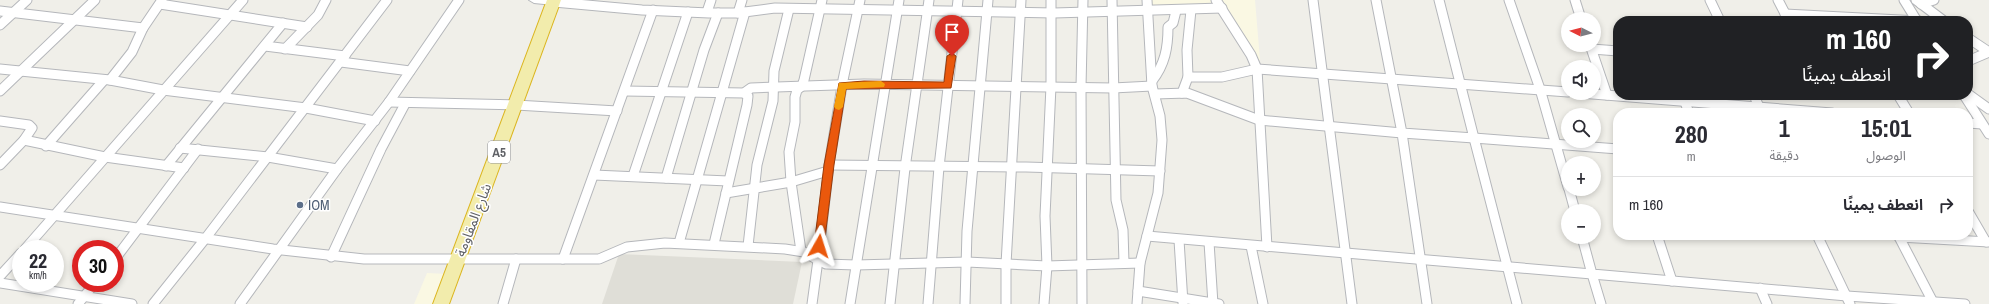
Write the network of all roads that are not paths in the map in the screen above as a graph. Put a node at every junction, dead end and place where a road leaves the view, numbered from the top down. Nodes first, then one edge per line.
1 (27, 0) edge
2 (95, 0) edge
3 (242, 0) edge
4 (326, 0) edge
5 (387, 0) edge
6 (459, 0) edge
7 (534, 0) edge
8 (711, 0) edge
9 (742, 0) edge
10 (769, 0) edge
11 (794, 0) edge
12 (822, 0) edge
13 (860, 0) edge
14 (899, 0) edge
15 (929, 0) edge
16 (958, 0) edge
17 (988, 0) edge
18 (1021, 0) edge
19 (1051, 0) edge
20 (1084, 0) edge
21 (1112, 0) edge
22 (1147, 0) edge
23 (1216, 0) edge
24 (1313, 0) edge
25 (1376, 0) edge
26 (1439, 0) edge
27 (1509, 0) edge
28 (1575, 0) edge
29 (1710, 0) edge
30 (1778, 0) edge
31 (1904, 0) edge
32 (1934, 0) edge
33 (554, 1) edge
34 (161, 2) edge
35 (1919, 2) edge
36 (764, 8) junction
37 (1222, 8) junction
38 (790, 9) junction
39 (0, 10) edge
40 (653, 10) junction
41 (819, 10) junction
42 (1191, 10) junction
43 (858, 11) junction
44 (897, 11) junction
45 (928, 11) junction
46 (1176, 11) junction
47 (688, 12) junction
48 (707, 12) junction
49 (742, 12) junction
50 (957, 12) junction
51 (988, 12) junction
52 (1021, 12) junction
53 (1051, 12) junction
54 (1084, 12) junction
55 (1113, 12) junction
56 (1149, 12) junction
57 (1579, 12) edge
58 (14, 13) junction
59 (718, 13) junction
60 (230, 14) junction
61 (1718, 16) edge
62 (1786, 16) edge
63 (1915, 16) edge
64 (1937, 16) edge
65 (74, 21) junction
66 (283, 23) junction
67 (0, 25) edge
68 (306, 27) junction
69 (143, 28) junction
70 (1973, 41) edge
71 (265, 46) junction
72 (1601, 48) edge
73 (285, 49) junction
74 (1613, 50) edge
75 (1593, 52) edge
76 (1989, 52) edge
77 (343, 59) junction
78 (1973, 59) edge
79 (0, 69) edge
80 (1257, 69) junction
81 (410, 71) junction
82 (20, 72) junction
83 (1322, 74) junction
84 (1188, 77) junction
85 (1392, 79) junction
86 (107, 80) junction
87 (885, 84) junction
88 (1461, 84) junction
89 (917, 85) junction
90 (802, 86) junction
91 (842, 86) junction
92 (948, 86) junction
93 (981, 86) junction
94 (1018, 86) junction
95 (1051, 86) junction
96 (1081, 87) junction
97 (1153, 87) junction
98 (774, 88) junction
99 (1113, 88) junction
100 (1540, 89) junction
101 (163, 90) junction
102 (0, 91) edge
103 (625, 91) junction
104 (1561, 91) edge
105 (660, 92) junction
106 (691, 92) junction
107 (722, 92) junction
108 (744, 93) junction
109 (1182, 93) junction
110 (1601, 95) edge
111 (1607, 95) junction
112 (1613, 96) edge
113 (221, 97) junction
114 (1973, 98) edge
115 (1663, 100) edge
116 (390, 102) junction
117 (1685, 102) junction
118 (405, 104) junction
119 (516, 105) junction
120 (306, 108) junction
121 (1687, 108) edge
122 (1742, 108) edge
123 (1989, 109) edge
124 (1973, 110) edge
125 (617, 111) junction
126 (1259, 120) junction
127 (0, 121) edge
128 (375, 121) junction
129 (1973, 123) edge
130 (1982, 124) junction
131 (1329, 127) junction
132 (1402, 133) junction
133 (1989, 134) edge
134 (1474, 138) junction
135 (24, 140) junction
136 (1556, 144) junction
137 (46, 146) junction
138 (180, 148) junction
139 (198, 149) junction
140 (1613, 150) edge
141 (105, 157) junction
142 (268, 157) junction
143 (1561, 162) edge
144 (0, 165) edge
145 (166, 166) junction
146 (873, 166) junction
147 (184, 168) junction
148 (829, 168) junction
149 (905, 168) junction
150 (939, 168) junction
151 (974, 168) junction
152 (1011, 168) junction
153 (1047, 168) junction
154 (337, 169) junction
155 (1082, 169) junction
156 (1116, 169) junction
157 (1160, 170) junction
158 (594, 175) junction
159 (633, 176) junction
160 (666, 178) junction
161 (697, 179) junction
162 (728, 181) junction
163 (791, 182) junction
164 (756, 189) junction
165 (726, 193) junction
166 (0, 207) edge
167 (56, 214) junction
168 (1973, 219) edge
169 (140, 228) junction
170 (1147, 236) junction
171 (205, 239) junction
172 (33, 240) edge
173 (1180, 240) junction
174 (1659, 240) edge
175 (1819, 240) edge
176 (1900, 240) edge
177 (1958, 240) edge
178 (1209, 242) junction
179 (1988, 242) edge
180 (679, 243) junction
181 (714, 244) junction
182 (1584, 244) edge
183 (748, 246) junction
184 (1251, 246) junction
185 (1267, 247) junction
186 (124, 248) edge
187 (280, 249) junction
188 (801, 251) junction
189 (1346, 252) junction
190 (331, 257) junction
191 (459, 259) junction
192 (516, 259) junction
193 (563, 259) junction
194 (1421, 259) junction
195 (818, 260) junction
196 (967, 262) junction
197 (12, 263) edge
198 (930, 263) junction
199 (1140, 263) junction
200 (896, 264) junction
201 (1006, 264) junction
202 (1082, 264) junction
203 (1124, 264) junction
204 (856, 265) junction
205 (1047, 266) junction
206 (1507, 268) junction
207 (1592, 274) junction
208 (0, 276) edge
209 (1672, 281) junction
210 (0, 283) edge
211 (1760, 288) junction
212 (1138, 291) junction
213 (88, 292) edge
214 (82, 300) edge
215 (1848, 300) edge
216 (1183, 301) edge
217 (1934, 303) edge
218 (132, 304) edge
219 (153, 304) edge
220 (240, 304) edge
221 (441, 304) edge
222 (503, 304) edge
223 (812, 304) edge
224 (850, 304) edge
225 (890, 304) edge
226 (928, 304) edge
227 (965, 304) edge
228 (1006, 304) edge
229 (1044, 304) edge
230 (1082, 304) edge
231 (1137, 304) edge
232 (1215, 304) edge
233 (1263, 304) edge
234 (1352, 304) edge
235 (1427, 304) edge
236 (1517, 304) edge
237 (1601, 304) edge
238 (1767, 304) edge
239 (1965, 304) edge

1 - 58 street
2 - 65 street
3 - 60 street
4 - 68 street
5 - 77 street
6 - 81 street
7 - 33 street
8 - 48 street
9 - 49 street
10 - 36 street
11 - 38 street
12 - 41 street
13 - 43 street
14 - 44 street
15 - 45 street
16 - 50 street
17 - 51 street
18 - 52 street
19 - 53 street
20 - 54 street
21 - 55 street
22 - 56 street
23 - 37 street
24 - 83 street
25 - 85 street
26 - 88 street
27 - 100 street
28 - 57 street
29 - 61 street
30 - 62 street
31 - 63 street
32 - 35 street
33 - 40 street
33 - 119 highway, شارع المقاومة / A5
34 - 60 street
34 - 69 street
35 - 64 street
36 - 38 street
36 - 49 street
37 - 42 street
37 - 80 street
38 - 41 street
38 - 98 street
39 - 58 street
40 - 47 street
40 - 103 street
41 - 43 street
41 - 90 street
42 - 46 street
42 - 84 street
43 - 44 street
43 - 91 street
44 - 45 street
44 - 87 street
45 - 50 street
45 - 89 street
46 - 56 street
46 - 97 street
47 - 48 street
47 - 105 street
48 - 59 street
49 - 59 street
49 - 107 street
50 - 51 street
50 - 92 street
51 - 52 street
51 - 93 street
52 - 53 street
52 - 94 street
53 - 54 street
53 - 95 street
54 - 55 street
54 - 96 street
55 - 56 street
55 - 99 street
56 - 97 street
58 - 65 street
58 - 67 street
59 - 106 street
60 - 66 street
60 - 101 street
65 - 69 street
65 - 82 street
66 - 68 street
66 - 71 street
68 - 73 street
69 - 86 street
70 - 76 street
71 - 73 street
71 - 113 street
72 - 74 street
73 - 77 street
75 - 111 street
76 - 78 street
77 - 81 street
77 - 120 street
79 - 82 street
80 - 83 street
80 - 84 street
80 - 126 street
81 - 116 street
82 - 86 street
82 - 102 street
83 - 85 street
83 - 131 street
84 - 109 street
85 - 88 street
85 - 132 street
86 - 101 street
86 - 137 street
87 - 89 street
87 - 91 street
87 - 146 street
88 - 100 street
88 - 134 street
89 - 92 street
89 - 149 street
90 - 91 street
90 - 98 street
90 - 163 street
91 - 148 street
92 - 93 street
92 - 150 street
93 - 94 street
93 - 151 street
94 - 95 street
94 - 152 street
95 - 96 street
95 - 153 street
96 - 99 street
96 - 155 street
97 - 99 street
97 - 109 street
97 - 157 street
98 - 108 street
98 - 164 street
99 - 156 street
100 - 104 street
100 - 136 street
101 - 113 street
101 - 141 street
103 - 105 street
103 - 125 street
105 - 106 street
105 - 159 street
106 - 107 street
106 - 160 street
107 - 108 street
107 - 161 street
108 - 162 street
109 - 126 street
110 - 111 street
111 - 112 street
113 - 120 street
113 - 138 street
114 - 123 street
115 - 117 street
116 - 118 street
116 - 128 street
117 - 121 street
117 - 122 street
118 - 119 street
118 - 190 street
119 - 125 street
119 - 191 highway, شارع المقاومة / A5
120 - 128 street
120 - 142 street
124 - 130 street
125 - 158 street
126 - 131 street
126 - 185 street
127 - 135 street
128 - 154 street
129 - 130 street
130 - 133 street
131 - 132 street
131 - 189 street
132 - 134 street
132 - 194 street
134 - 136 street
134 - 206 street
135 - 137 street
135 - 144 street
136 - 140 street
136 - 143 street
137 - 141 street
138 - 139 street
138 - 145 street
139 - 142 street
139 - 147 street
141 - 145 street
141 - 167 street
142 - 154 street
142 - 171 street
145 - 147 street
146 - 148 street
146 - 149 street
146 - 204 street
147 - 169 street
148 - 163 street
148 - 195 street
149 - 150 street
149 - 200 street
150 - 151 street
150 - 198 street
151 - 152 street
151 - 196 street
152 - 153 street
152 - 201 street
153 - 155 street
153 - 205 street
154 - 187 street
155 - 156 street
155 - 202 street
156 - 157 street
156 - 203 street
157 - 170 street
158 - 159 street
158 - 193 street
159 - 160 street
160 - 161 street
161 - 162 street
161 - 180 street
162 - 165 street
163 - 164 street
163 - 188 street
164 - 165 street
164 - 183 street
165 - 181 street
166 - 167 street
167 - 169 street
167 - 172 street
168 - 179 street
169 - 171 street
169 - 186 street
170 - 173 street
170 - 199 street
171 - 187 street
171 - 219 street
173 - 178 street
173 - 216 street
174 - 209 street
175 - 215 street
176 - 217 street
177 - 179 street
178 - 184 street
178 - 232 street
180 - 181 street
180 - 193 street
181 - 183 street
182 - 207 street
183 - 188 street
184 - 185 street
184 - 233 street
185 - 189 street
187 - 190 street
187 - 220 street
188 - 195 street
189 - 194 street
189 - 234 street
190 - 191 street
191 - 192 street
191 - 221 highway, شارع المقاومة / A5
192 - 193 street
192 - 222 street
194 - 206 street
194 - 235 street
195 - 204 street
195 - 223 street
196 - 198 street
196 - 201 street
196 - 227 street
197 - 208 street
198 - 200 street
198 - 226 street
199 - 203 street
199 - 212 street
200 - 204 street
200 - 225 street
201 - 205 street
201 - 228 street
202 - 203 street
202 - 205 street
202 - 230 street
204 - 224 street
205 - 229 street
206 - 207 street
206 - 236 street
207 - 209 street
207 - 237 street
209 - 211 street
210 - 214 street
211 - 215 street
211 - 238 street
212 - 216 street
212 - 231 street
213 - 214 street
214 - 218 street
215 - 217 street
216 - 232 street
217 - 239 street

